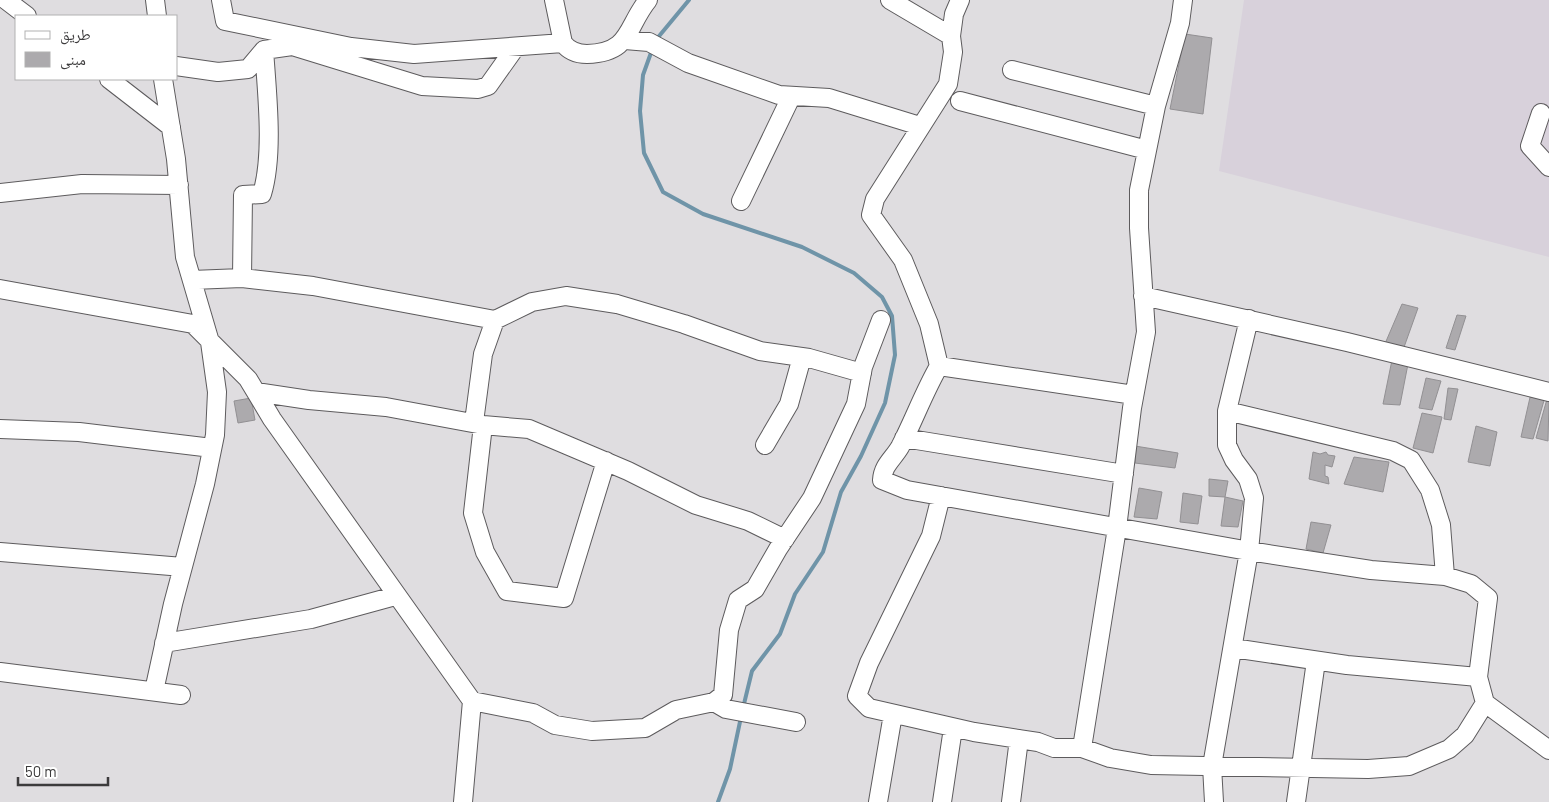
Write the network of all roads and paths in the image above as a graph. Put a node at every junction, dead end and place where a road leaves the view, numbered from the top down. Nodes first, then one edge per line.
1 (6, 0) edge
2 (155, 0) edge
3 (221, 0) edge
4 (554, 0) edge
5 (648, 0) edge
6 (890, 0) edge
7 (960, 0) edge
8 (1183, 0) edge
9 (26, 15) edge
10 (157, 15) edge
11 (951, 36) junction
12 (625, 40) junction
13 (563, 43) junction
14 (515, 48) junction
15 (264, 50) junction
16 (178, 66) edge
17 (1012, 70) dead end
18 (110, 80) edge
19 (163, 80) edge
20 (791, 97) junction
21 (960, 101) dead end
22 (1156, 106) junction
23 (1541, 113) dead end
24 (920, 126) junction
25 (171, 127) junction
26 (1147, 150) junction
27 (1549, 167) edge
28 (179, 185) junction
29 (0, 193) edge
30 (741, 201) dead end
31 (242, 278) junction
32 (192, 280) junction
33 (0, 289) edge
34 (1143, 296) junction
35 (1248, 318) junction
36 (495, 320) junction
37 (881, 320) dead end
38 (210, 342) junction
39 (802, 357) junction
40 (939, 366) junction
41 (862, 373) junction
42 (256, 392) junction
43 (1549, 392) edge
44 (1134, 395) junction
45 (1227, 411) junction
46 (478, 424) junction
47 (0, 428) edge
48 (904, 438) junction
49 (765, 445) dead end
50 (212, 448) junction
51 (606, 461) junction
52 (1124, 474) junction
53 (941, 496) junction
54 (1117, 528) junction
55 (785, 539) junction
56 (1249, 551) junction
57 (0, 552) edge
58 (183, 567) junction
59 (1445, 576) junction
60 (395, 596) junction
61 (164, 643) junction
62 (1233, 648) junction
63 (1316, 661) junction
64 (0, 672) edge
65 (1478, 678) junction
66 (154, 691) junction
67 (181, 695) dead end
68 (472, 701) junction
69 (714, 702) junction
70 (1485, 703) junction
71 (893, 714) junction
72 (796, 722) dead end
73 (953, 728) junction
74 (1019, 739) junction
75 (1082, 748) junction
76 (1549, 750) edge
77 (1212, 766) junction
78 (1299, 768) junction
79 (463, 802) edge
80 (878, 802) edge
81 (942, 802) edge
82 (1011, 802) edge
83 (1214, 802) edge
84 (1296, 802) edge

1 - 9 street
2 - 10 street
3 - 14 street
4 - 13 street
5 - 12 street
6 - 11 street
7 - 11 street
8 - 22 street
11 - 24 street
12 - 13 street
12 - 20 street
13 - 14 street
14 - 15 street
15 - 16 street
15 - 31 street
17 - 22 street
18 - 25 street
19 - 25 street
20 - 24 street
20 - 30 street
21 - 26 street
22 - 26 street
23 - 27 street
24 - 40 street
25 - 28 street
26 - 34 street
28 - 29 street
28 - 32 street
31 - 32 street
31 - 36 street
32 - 38 street
33 - 38 street
34 - 35 street
34 - 44 street
35 - 43 street
35 - 45 street
36 - 39 street
36 - 46 street
37 - 41 street
38 - 42 street
38 - 50 street
39 - 41 street
39 - 49 street
40 - 44 street
40 - 48 street
41 - 55 street
42 - 46 street
42 - 60 street
44 - 52 street
45 - 56 street
45 - 59 street
46 - 51 street
46 - 51 street
47 - 50 street
48 - 52 street
48 - 53 street
50 - 58 street
51 - 55 street
52 - 54 street
53 - 54 street
53 - 71 street
54 - 56 street
54 - 75 street
55 - 69 street
56 - 59 street
56 - 62 street
57 - 58 street
58 - 61 street
59 - 65 street
60 - 61 street
60 - 68 street
61 - 66 street
62 - 63 street
62 - 77 street
63 - 65 street
63 - 78 street
64 - 66 street
65 - 70 street
66 - 67 street
68 - 69 street
68 - 79 street
69 - 72 street
70 - 76 street
70 - 78 street
71 - 73 street
71 - 80 street
73 - 74 street
73 - 81 street
74 - 75 street
74 - 82 street
75 - 77 street
77 - 78 street
77 - 83 street
78 - 84 street

